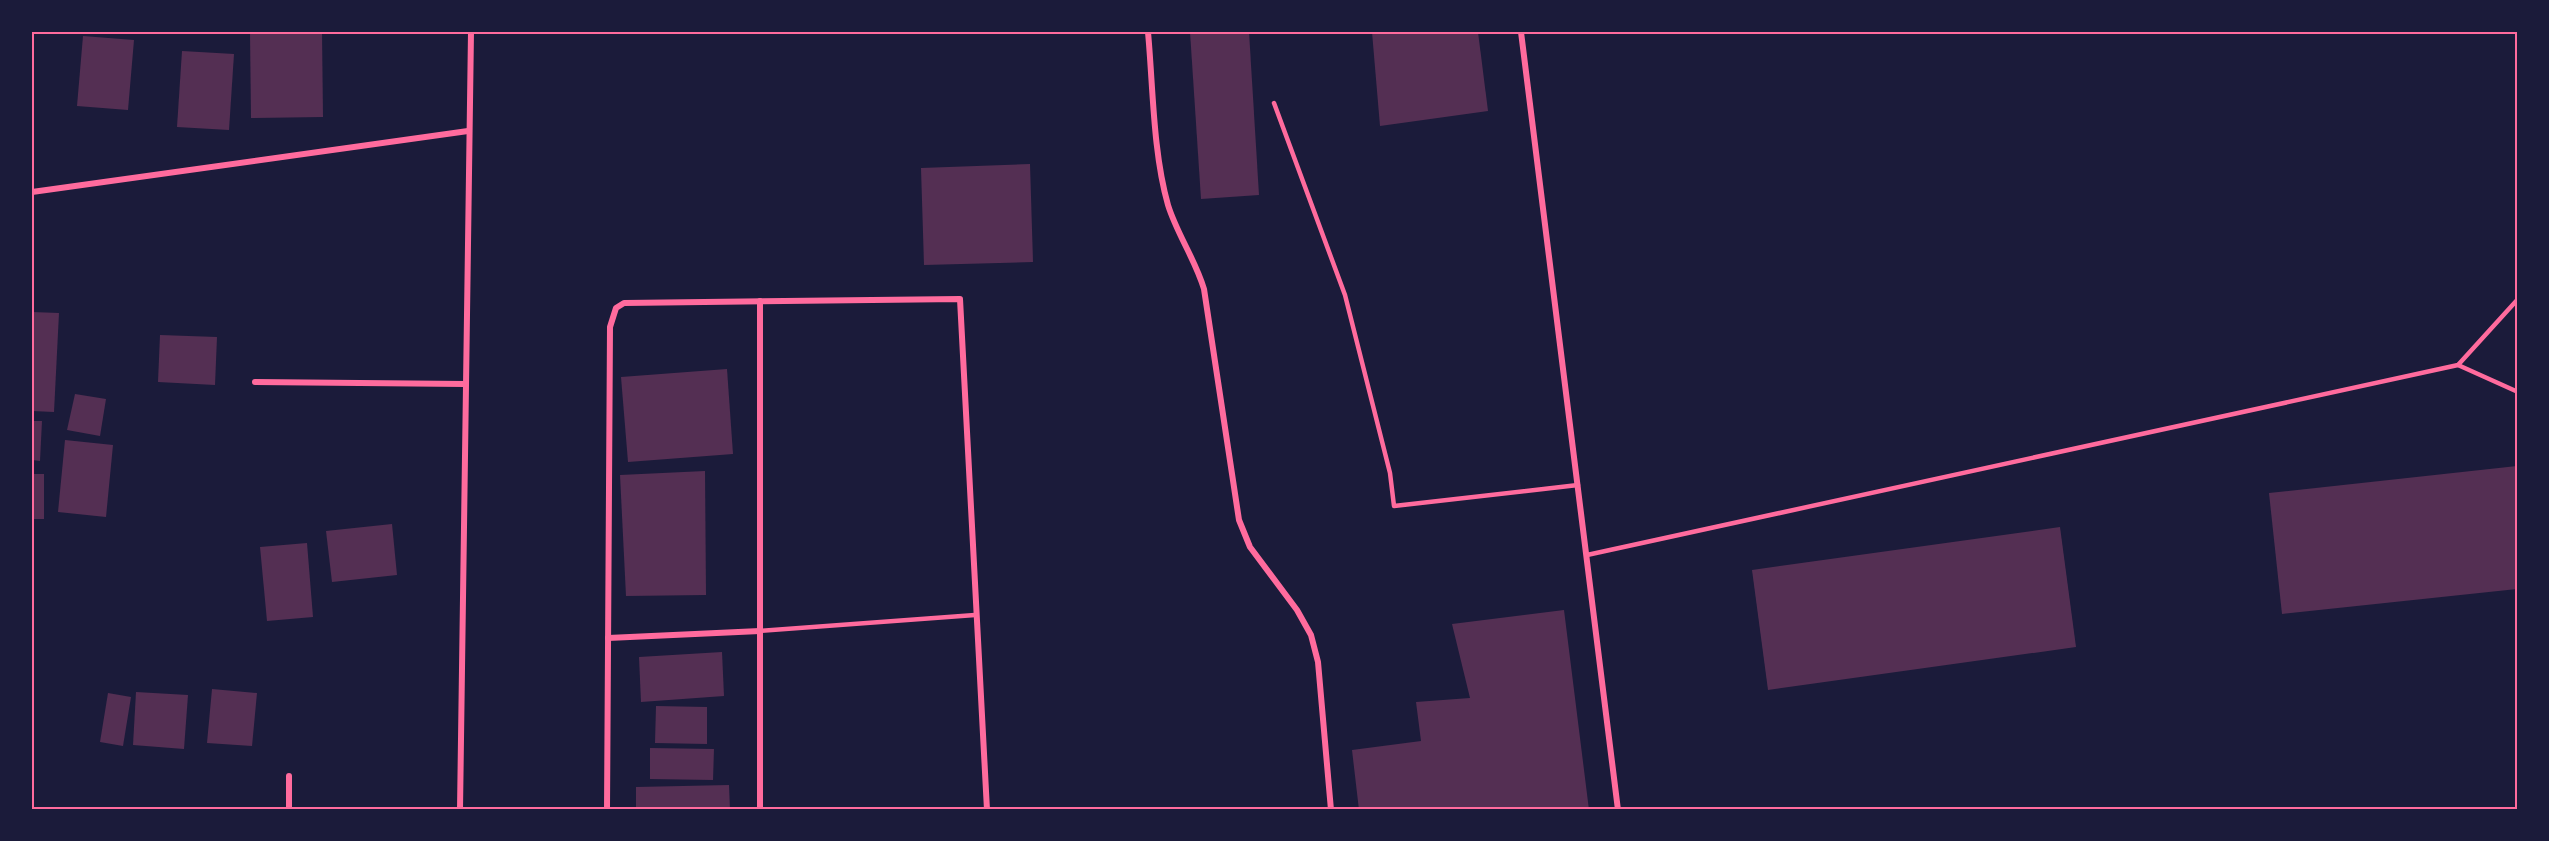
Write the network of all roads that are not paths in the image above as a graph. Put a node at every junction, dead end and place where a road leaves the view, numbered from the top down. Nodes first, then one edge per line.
1 (471, 32) edge
2 (1148, 32) edge
3 (1521, 32) edge
4 (1274, 103) dead end
5 (468, 131) junction
6 (32, 192) edge
7 (2517, 299) edge
8 (760, 301) junction
9 (2458, 365) junction
10 (255, 382) dead end
11 (465, 384) junction
12 (2517, 392) edge
13 (1578, 485) junction
14 (1587, 555) junction
15 (975, 615) junction
16 (760, 631) junction
17 (608, 638) junction
18 (288, 776) dead end
19 (289, 810) edge
20 (460, 810) edge
21 (607, 810) edge
22 (760, 810) edge
23 (987, 810) edge
24 (1331, 810) edge
25 (1618, 810) edge

1 - 5 street
2 - 24 street
3 - 13 street
4 - 13 lane
5 - 6 street
5 - 11 street
7 - 9 lane
8 - 15 street
8 - 16 street
8 - 17 street
9 - 12 lane
9 - 14 lane
10 - 11 street
11 - 20 street
13 - 14 street
14 - 25 street
15 - 16 lane
15 - 23 street
16 - 17 street
16 - 22 street
17 - 21 street
18 - 19 street

